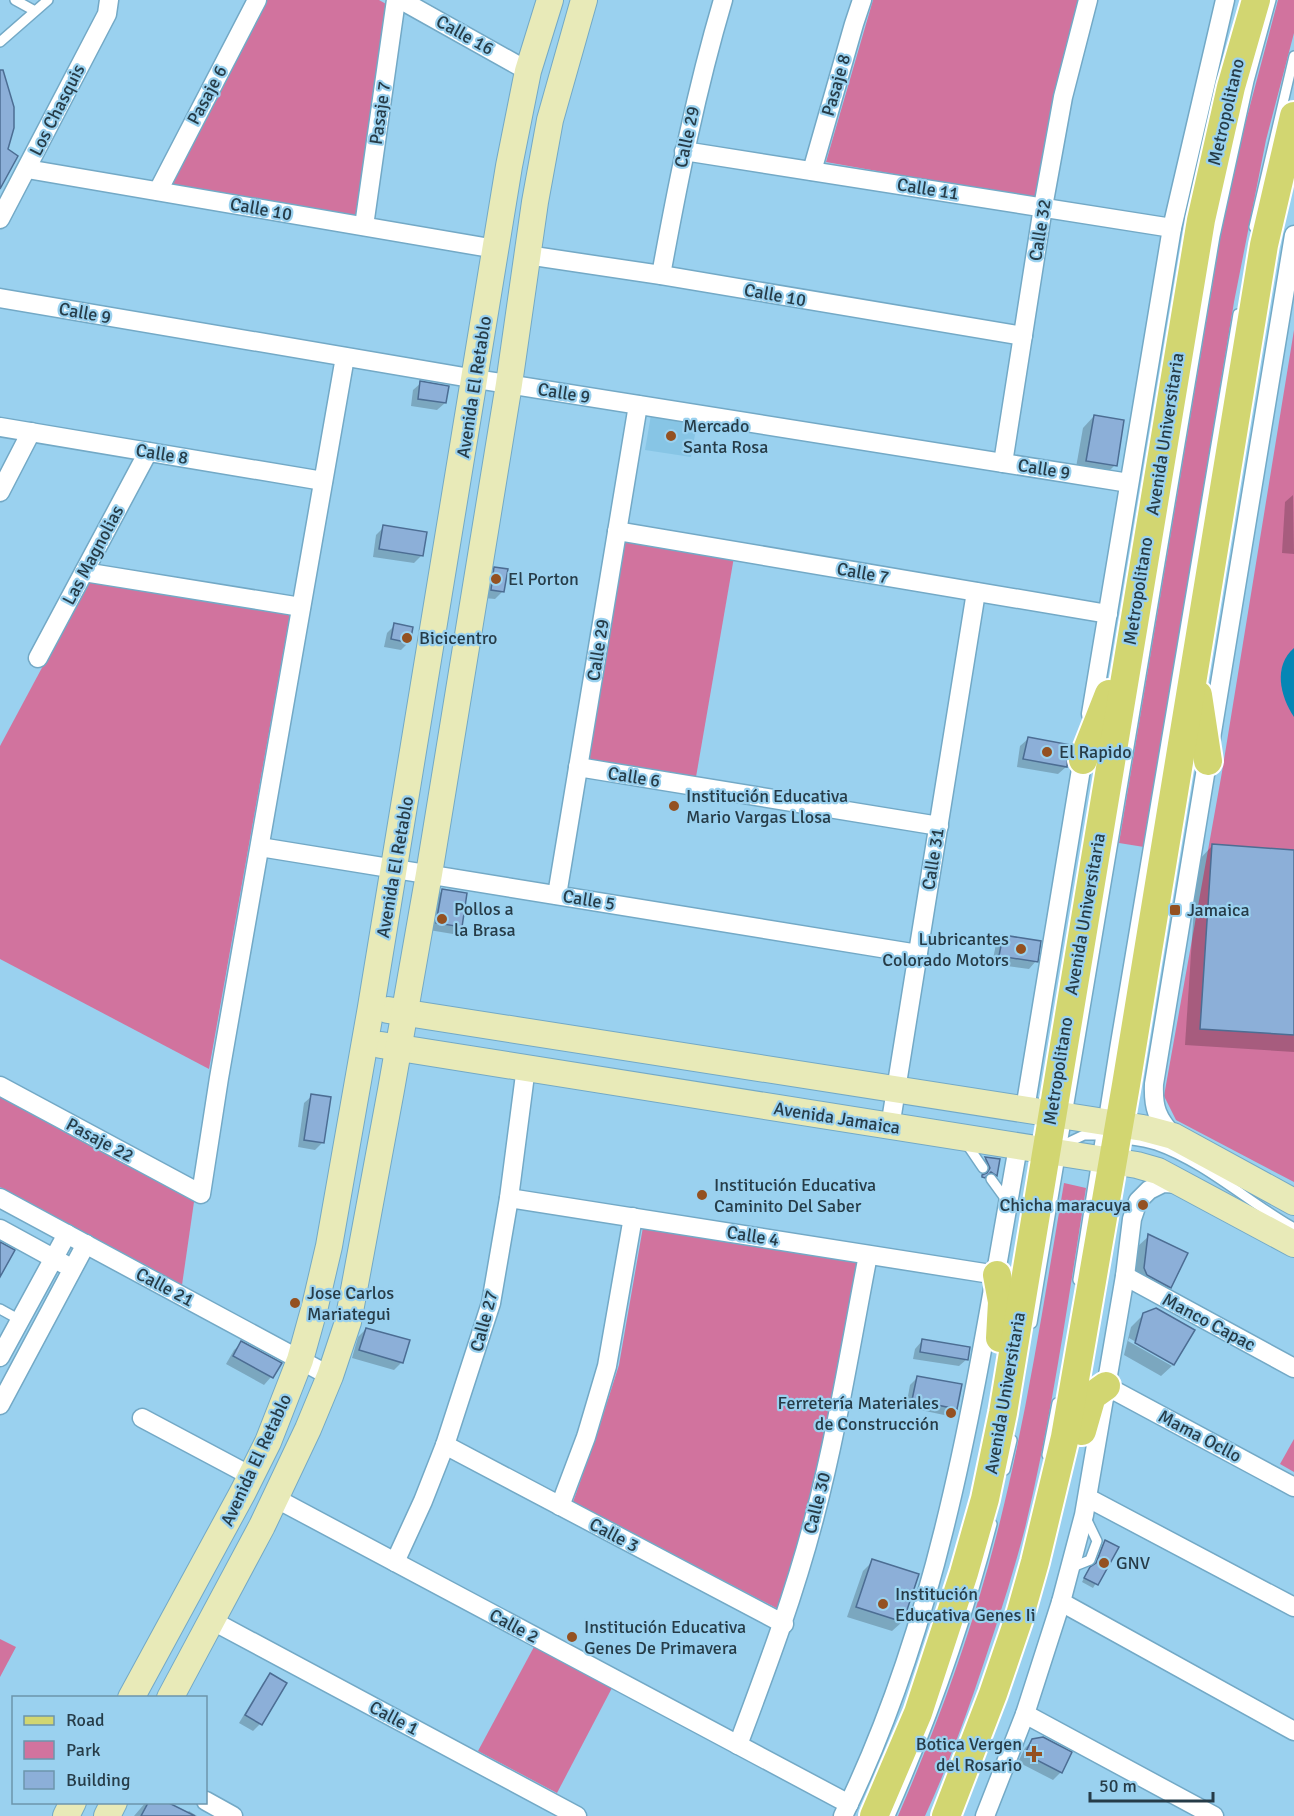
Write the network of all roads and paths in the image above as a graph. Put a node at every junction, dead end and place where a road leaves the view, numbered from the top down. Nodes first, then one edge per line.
1 (15, 0) edge
2 (48, 0) edge
3 (109, 0) edge
4 (257, 0) edge
5 (396, 0) edge
6 (401, 0) edge
7 (550, 0) edge
8 (584, 0) edge
9 (723, 0) edge
10 (862, 0) edge
11 (1088, 0) edge
12 (1225, 0) edge
13 (1256, 0) edge
14 (1272, 0) edge
15 (36, 11) junction
16 (4, 32) edge
17 (0, 42) edge
18 (1294, 56) edge
19 (528, 71) junction
20 (1294, 116) edge
21 (684, 151) junction
22 (27, 169) junction
23 (812, 171) junction
24 (158, 191) junction
25 (1043, 207) junction
26 (0, 219) edge
27 (364, 226) junction
28 (1172, 228) junction
29 (1294, 235) edge
30 (1252, 236) dead end
31 (496, 249) junction
32 (527, 255) junction
33 (661, 275) junction
34 (0, 298) edge
35 (1240, 302) dead end
36 (1023, 336) junction
37 (345, 357) junction
38 (476, 379) junction
39 (509, 384) junction
40 (638, 405) junction
41 (0, 427) edge
42 (31, 432) junction
43 (148, 452) junction
44 (1003, 463) junction
45 (323, 481) junction
46 (1129, 483) junction
47 (0, 492) edge
48 (617, 531) junction
49 (84, 573) junction
50 (976, 592) junction
51 (301, 608) junction
52 (1108, 614) junction
53 (1131, 642) junction
54 (38, 658) dead end
55 (1194, 672) junction
56 (1083, 760) junction
57 (1208, 761) junction
58 (578, 768) junction
59 (939, 826) junction
60 (260, 847) junction
61 (395, 869) junction
62 (429, 874) junction
63 (557, 895) junction
64 (918, 954) junction
65 (371, 1007) junction
66 (405, 1012) junction
67 (364, 1042) junction
68 (398, 1047) junction
69 (526, 1067) junction
70 (854, 1082) junction
71 (0, 1086) edge
72 (897, 1089) junction
73 (1048, 1113) junction
74 (847, 1120) junction
75 (890, 1127) junction
76 (1173, 1136) junction
77 (962, 1138) junction
78 (1109, 1140) junction
79 (1018, 1147) junction
80 (1057, 1150) junction
81 (983, 1168) dead end
82 (991, 1179) dead end
83 (1184, 1184) junction
84 (0, 1198) edge
85 (509, 1198) junction
86 (1294, 1202) edge
87 (1008, 1203) junction
88 (633, 1217) junction
89 (1294, 1228) edge
90 (0, 1229) edge
91 (67, 1234) junction
92 (86, 1244) junction
93 (1294, 1244) edge
94 (868, 1255) junction
95 (54, 1259) junction
96 (73, 1268) junction
97 (997, 1275) junction
98 (1125, 1276) junction
99 (1076, 1293) dead end
100 (0, 1309) edge
101 (20, 1320) junction
102 (1031, 1328) dead end
103 (0, 1357) edge
104 (300, 1360) junction
105 (1294, 1368) edge
106 (330, 1376) junction
107 (1106, 1386) junction
108 (1058, 1394) dead end
109 (0, 1405) edge
110 (142, 1418) dead end
111 (1008, 1422) junction
112 (445, 1445) junction
113 (1044, 1468) dead end
114 (251, 1476) junction
115 (1002, 1485) dead end
116 (1294, 1487) edge
117 (275, 1498) junction
118 (1050, 1504) junction
119 (560, 1506) junction
120 (1086, 1506) junction
121 (995, 1516) dead end
122 (395, 1562) junction
123 (1061, 1602) junction
124 (1294, 1607) edge
125 (212, 1620) junction
126 (783, 1624) junction
127 (132, 1696) edge
128 (171, 1696) edge
129 (1025, 1714) junction
130 (1294, 1731) edge
131 (738, 1745) junction
132 (207, 1802) edge
133 (846, 1810) edge
134 (988, 1815) edge
135 (233, 1816) edge
136 (578, 1816) edge
137 (874, 1816) edge
138 (890, 1816) edge
139 (946, 1816) edge
140 (1214, 1816) edge

1 - 15 lane
2 - 15 lane
3 - 22 street, Los Chasquis
4 - 24 street, Pasaje 6
5 - 27 street, Pasaje 7
6 - 19 street, Calle 16
7 - 19 main road, Avenida El Retablo
8 - 32 main road, Avenida El Retablo
9 - 21 street, Calle 29
10 - 23 street, Pasaje 8
11 - 25 street, Calle 32
12 - 28 street, Avenida Universitaria
13 - 53 main road, Avenida Universitaria
14 - 73 lane, Metropolitano
15 - 16 lane
16 - 17 lane
18 - 30 lane
19 - 31 main road, Avenida El Retablo
20 - 55 main road
21 - 23 street, Calle 11
21 - 33 street, Calle 29
22 - 24 street, Calle 10
22 - 26 street, Los Chasquis
23 - 25 street, Calle 11
24 - 27 street, Calle 10
25 - 28 street, Calle 11
25 - 36 street, Calle 32
27 - 31 street, Calle 10
28 - 46 street, Avenida Universitaria
29 - 57 street
31 - 38 main road, Avenida El Retablo
32 - 33 street, Calle 10
32 - 39 main road, Avenida El Retablo
33 - 36 street, Calle 10
34 - 37 street, Calle 9
35 - 78 lane
36 - 44 street, Calle 32
37 - 38 street, Calle 9
37 - 45 street
38 - 39 street, Calle 9
38 - 61 main road, Avenida El Retablo
39 - 40 street, Calle 9
39 - 62 main road, Avenida El Retablo
40 - 44 street, Calle 9
40 - 48 street, Calle 29
41 - 42 street, Calle 8
42 - 43 street, Calle 8
42 - 47 street
43 - 45 street, Calle 8
43 - 49 street, Las Magnolias
44 - 46 street, Calle 9
45 - 51 street
46 - 52 street, Avenida Universitaria
48 - 50 street, Calle 7
48 - 58 street, Calle 29
49 - 51 street
49 - 54 street, Las Magnolias
50 - 52 street, Calle 7
50 - 59 street, Calle 31
51 - 60 street
52 - 56 street, Avenida Universitaria
53 - 56 main road
53 - 73 main road, Avenida Universitaria
55 - 57 main road
55 - 78 main road
56 - 73 street, Avenida Universitaria
57 - 76 street
58 - 59 street, Calle 6
58 - 63 street, Calle 29
59 - 64 street, Calle 31
60 - 61 street, Calle 5
60 - 71 street, Pasaje 22
61 - 62 street, Calle 5
61 - 65 main road, Avenida El Retablo
62 - 63 street, Calle 5
62 - 66 main road, Avenida El Retablo
63 - 64 street, Calle 5
64 - 72 street, Calle 31
65 - 66 main road, Avenida Jamaica
65 - 67 main road, Avenida El Retablo
66 - 68 main road, Avenida El Retablo
66 - 70 main road, Avenida Jamaica
67 - 68 main road, Avenida Jamaica
67 - 104 main road, Avenida El Retablo
68 - 69 main road, Avenida Jamaica
68 - 106 main road, Avenida El Retablo
69 - 74 main road, Avenida Jamaica
69 - 85 street, Calle 27
70 - 72 main road, Avenida Jamaica
70 - 74 main road
72 - 73 main road, Avenida Jamaica
72 - 75 street, Calle 31
73 - 78 main road, Avenida Jamaica
73 - 80 main road, Avenida Universitaria
74 - 75 main road, Avenida Jamaica
75 - 77 main road, Avenida Jamaica
76 - 78 main road, Avenida Jamaica
76 - 86 main road, Avenida Jamaica
77 - 79 main road, Avenida Jamaica
77 - 81 lane
78 - 80 main road, Avenida Jamaica
78 - 83 main road, Avenida Jamaica
78 - 89 lane
78 - 99 lane
78 - 118 main road
79 - 80 main road, Avenida Jamaica
79 - 87 street, Avenida Universitaria
80 - 102 lane
80 - 111 main road, Avenida Universitaria
82 - 87 lane
83 - 93 main road, Avenida Jamaica
83 - 98 street
84 - 91 street, Calle 21
85 - 88 street, Calle 4
85 - 112 street, Calle 27
87 - 97 street, Avenida Universitaria
88 - 94 street, Calle 4
88 - 119 street
90 - 95 street
91 - 92 street, Calle 21
91 - 95 street
92 - 96 street
92 - 104 street, Calle 21
94 - 97 street, Calle 4
94 - 126 street, Calle 30
95 - 96 street
95 - 101 street
96 - 109 street
97 - 111 main road
97 - 133 street, Avenida Universitaria
98 - 105 street, Manco Capac
98 - 107 street
100 - 101 lane
101 - 103 street
104 - 106 street, Calle 21
104 - 114 main road, Avenida El Retablo
106 - 117 main road, Avenida El Retablo
107 - 116 street, Mama Ocllo
107 - 118 main road
107 - 120 street
108 - 113 lane
110 - 114 street
111 - 115 lane
111 - 137 main road, Avenida Universitaria
112 - 119 street, Calle 3
112 - 122 street, Calle 27
114 - 127 main road, Avenida El Retablo
117 - 122 street, Calle 2
117 - 125 main road, Avenida El Retablo
118 - 139 main road
119 - 126 street, Calle 3
120 - 123 street
120 - 124 street
121 - 138 lane
122 - 131 street, Calle 2
123 - 129 street
123 - 130 street
125 - 128 main road, Avenida El Retablo
125 - 136 street, Calle 1
126 - 131 street, Calle 30
129 - 134 street
129 - 140 street
131 - 133 street, Calle 2
132 - 135 street

